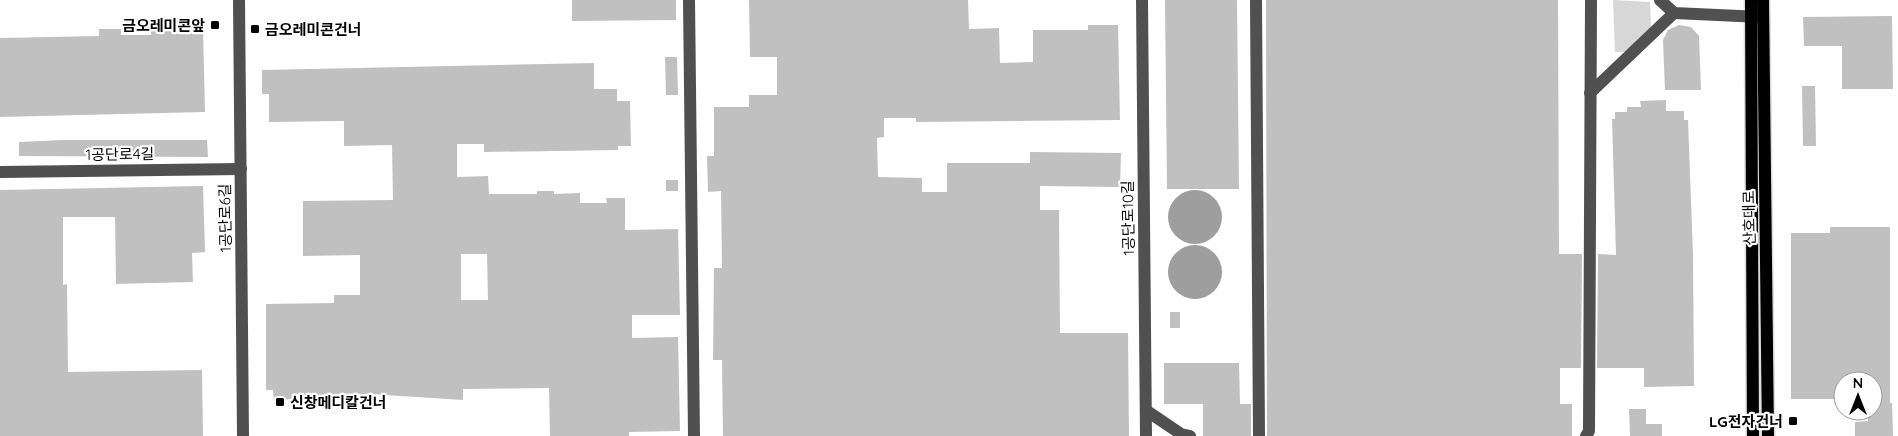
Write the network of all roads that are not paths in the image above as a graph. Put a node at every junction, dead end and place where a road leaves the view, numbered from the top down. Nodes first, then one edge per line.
1 (239, 0) edge
2 (689, 0) edge
3 (1142, 0) edge
4 (1256, 0) edge
5 (1591, 0) edge
6 (1660, 0) edge
7 (1751, 0) edge
8 (1763, 0) edge
9 (1674, 13) junction
10 (1757, 17) junction
11 (1590, 93) junction
12 (241, 169) junction
13 (0, 172) edge
14 (1147, 412) junction
15 (243, 436) edge
16 (694, 436) edge
17 (1146, 436) edge
18 (1190, 436) edge
19 (1259, 436) edge
20 (1586, 436) edge
21 (1753, 436) edge
22 (1768, 436) edge

1 - 12 street, 1공단로6길
2 - 16 street
3 - 14 street, 1공단로10길
4 - 19 street
5 - 11 street
6 - 9 street
7 - 10 main road, 산호대로
8 - 10 main road, 산호대로
9 - 10 street
9 - 11 street
10 - 21 main road, 산호대로
10 - 22 main road, 산호대로
11 - 20 street
12 - 13 street, 1공단로4길
12 - 15 street, 1공단로6길
14 - 17 street, 1공단로10길
14 - 18 street

